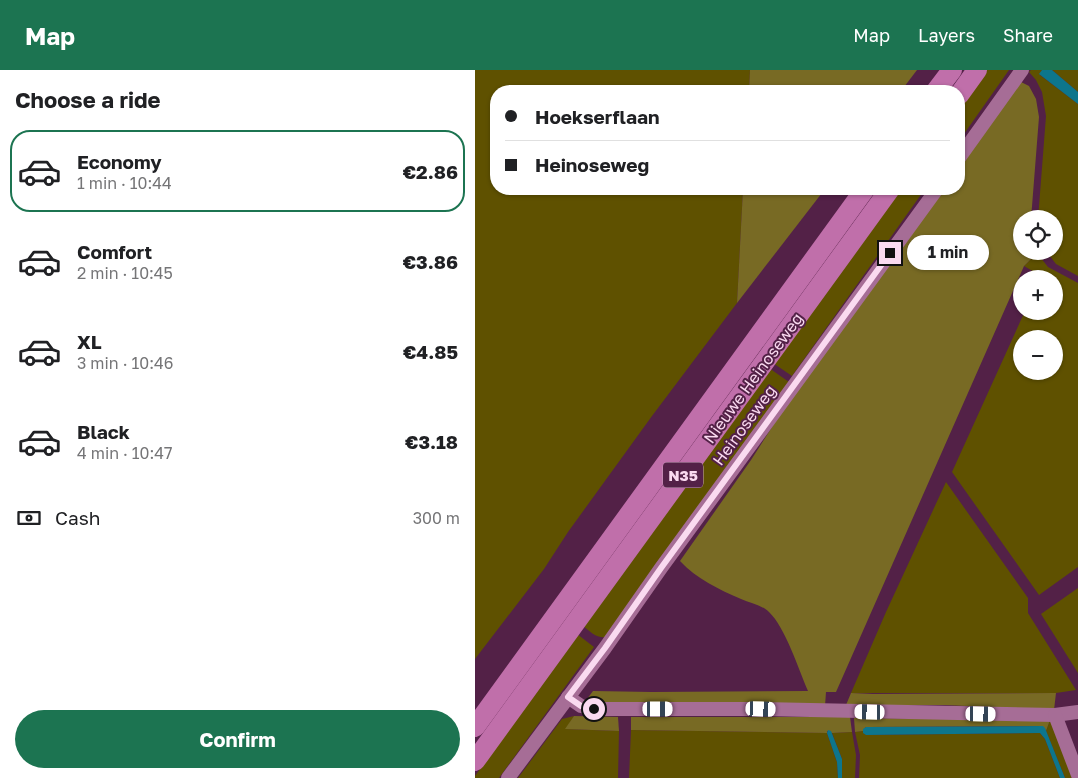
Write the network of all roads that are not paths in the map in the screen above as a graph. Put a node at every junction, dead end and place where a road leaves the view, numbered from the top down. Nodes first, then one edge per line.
1 (952, 70) edge
2 (977, 70) edge
3 (1022, 70) edge
4 (941, 85) edge
5 (965, 86) edge
6 (965, 150) edge
7 (861, 195) edge
8 (886, 195) edge
9 (933, 195) edge
10 (568, 697) junction
11 (1078, 712) edge
12 (1057, 715) junction
13 (475, 727) edge
14 (475, 761) edge
15 (1078, 775) edge
16 (508, 778) edge

1 - 4 highway
2 - 5 highway
3 - 6 street
7 - 13 highway, Nieuwe Heinoseweg / N35
8 - 14 highway, Nieuwe Heinoseweg / N35
9 - 10 street, Heinoseweg
10 - 12 street
10 - 16 street, Heinoseweg
11 - 12 street
12 - 15 street

